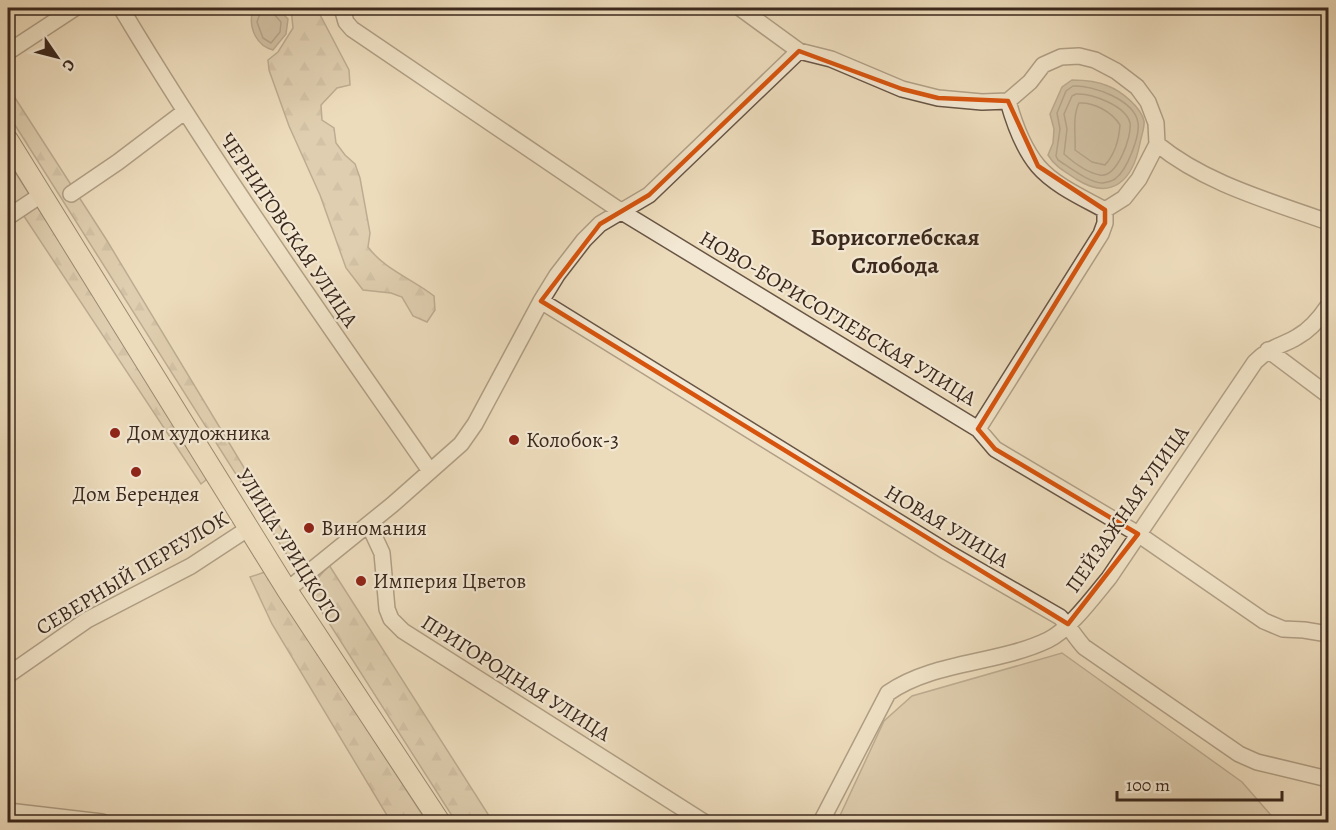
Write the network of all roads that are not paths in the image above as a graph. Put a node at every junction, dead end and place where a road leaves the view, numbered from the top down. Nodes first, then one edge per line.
1 (75, 8) edge
2 (121, 8) edge
3 (342, 8) edge
4 (740, 8) edge
5 (799, 51) junction
6 (8, 52) edge
7 (1008, 101) junction
8 (184, 112) junction
9 (8, 140) edge
10 (1157, 144) junction
11 (71, 194) dead end
12 (41, 195) junction
13 (1105, 210) junction
14 (622, 212) junction
15 (8, 217) edge
16 (1326, 223) edge
17 (541, 300) junction
18 (1329, 306) edge
19 (1268, 350) junction
20 (1329, 395) edge
21 (978, 429) junction
22 (430, 471) junction
23 (369, 525) junction
24 (249, 528) junction
25 (1138, 534) junction
26 (287, 590) junction
27 (1068, 624) junction
28 (1329, 634) edge
29 (8, 675) edge
30 (1329, 779) edge
31 (8, 811) edge
32 (50, 819) edge
33 (102, 822) edge
34 (440, 822) edge
35 (704, 822) edge
36 (821, 822) edge

1 - 6 street
2 - 8 street, ЧЕРНИГОВСКАЯ УЛИЦА
3 - 14 street, НОВО-БОРИСОГЛЕБСКАЯ УЛИЦА
4 - 5 street
5 - 7 street
5 - 14 street
7 - 10 street
7 - 13 street
8 - 11 street
8 - 22 street, ЧЕРНИГОВСКАЯ УЛИЦА
9 - 12 main road, УЛИЦА УРИЦКОГО
10 - 13 street
10 - 16 street
12 - 15 street
12 - 24 main road, УЛИЦА УРИЦКОГО
13 - 21 street
14 - 17 street
14 - 21 street, НОВО-БОРИСОГЛЕБСКАЯ УЛИЦА
17 - 22 street
17 - 27 street, НОВАЯ УЛИЦА
18 - 19 street, ПЕЙЗАЖНАЯ УЛИЦА
19 - 20 street
19 - 25 street, ПЕЙЗАЖНАЯ УЛИЦА
21 - 25 street, НОВО-БОРИСОГЛЕБСКАЯ УЛИЦА
22 - 23 street
23 - 26 street
23 - 35 street, ПРИГОРОДНАЯ УЛИЦА
24 - 26 main road, УЛИЦА УРИЦКОГО
24 - 29 street, СЕВЕРНЫЙ ПЕРЕУЛОК
25 - 27 street, ПЕЙЗАЖНАЯ УЛИЦА
25 - 28 street, НОВО-БОРИСОГЛЕБСКАЯ УЛИЦА
26 - 34 main road, УЛИЦА УРИЦКОГО
27 - 30 street, НОВАЯ УЛИЦА
27 - 36 street, ПЕЙЗАЖНАЯ УЛИЦА
31 - 32 street
32 - 33 street

